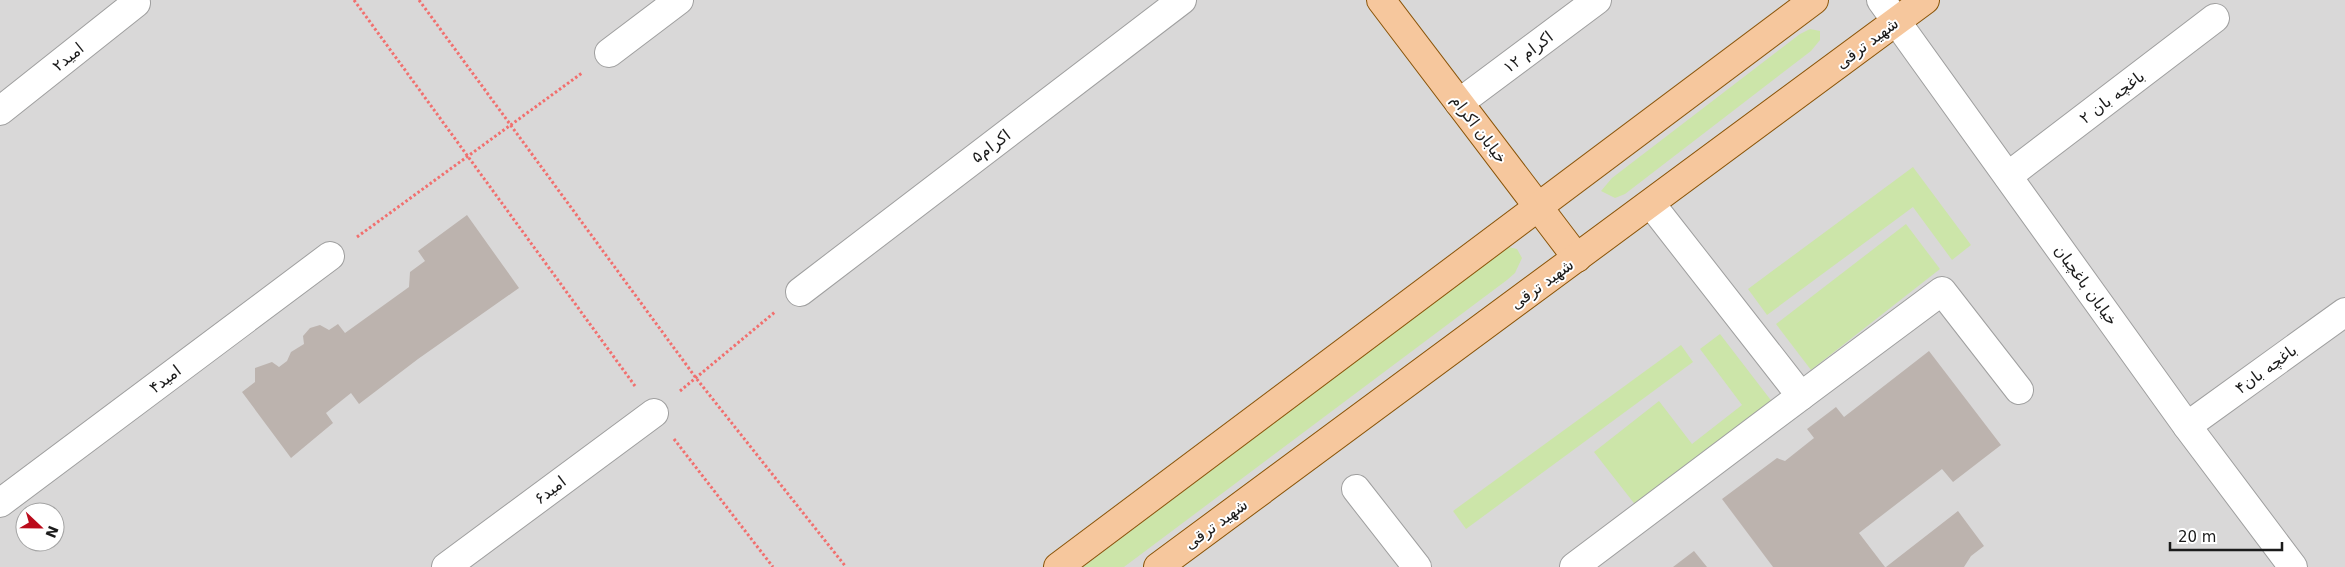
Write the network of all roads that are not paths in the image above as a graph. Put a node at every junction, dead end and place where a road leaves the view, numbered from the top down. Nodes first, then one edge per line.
1 (679, 0) edge
2 (1182, 0) edge
3 (1381, 0) edge
4 (1597, 0) edge
5 (1814, 0) edge
6 (1881, 0) edge
7 (1925, 0) edge
8 (136, 3) dead end
9 (2215, 18) dead end
10 (1897, 21) junction
11 (609, 53) road end
12 (1459, 103) junction
13 (0, 112) edge
14 (2008, 176) junction
15 (1650, 204) junction
16 (1539, 208) junction
17 (330, 256) road end
18 (1577, 258) junction
19 (800, 292) road end
20 (2345, 312) edge
21 (2018, 390) dead end
22 (1801, 396) junction
23 (654, 413) road end
24 (2187, 426) junction
25 (1356, 489) dead end
26 (0, 503) edge
27 (446, 567) edge
28 (1058, 567) edge
29 (1158, 567) edge
30 (1417, 567) edge
31 (1574, 567) edge
32 (2293, 567) edge

1 - 11 street
2 - 19 street, اکرام۵
3 - 12 main road, خیابان اکرام
4 - 12 street, اکرام ۱۲
5 - 16 main road
6 - 10 street, خیابان باغچبان
7 - 10 main road, شهید ترقی
8 - 13 street, امید۲
9 - 14 street, باغچه بان ۲
10 - 14 street, خیابان باغچبان
10 - 15 main road, شهید ترقی
12 - 16 main road, خیابان اکرام
14 - 24 street, خیابان باغچبان
15 - 18 main road, شهید ترقی
15 - 22 street
16 - 18 main road, خیابان اکرام
16 - 28 main road
17 - 26 street, امید۴
18 - 29 main road, شهید ترقی
20 - 24 street, باغچه بان۴
21 - 22 street
22 - 31 street
23 - 27 street, امید۶
24 - 32 street, خیابان باغچبان
25 - 30 street

